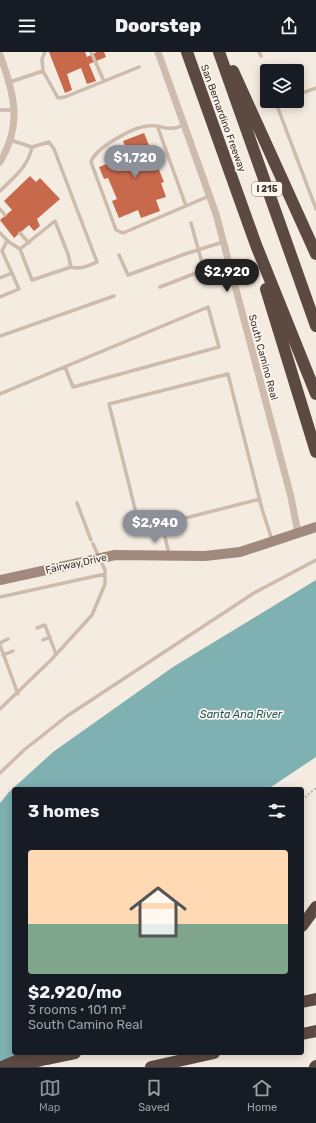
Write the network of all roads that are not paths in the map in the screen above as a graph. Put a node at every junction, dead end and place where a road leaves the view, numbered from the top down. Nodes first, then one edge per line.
1 (45, 52) edge
2 (91, 52) edge
3 (158, 52) edge
4 (187, 52) edge
5 (219, 52) edge
6 (224, 52) edge
7 (0, 55) edge
8 (139, 67) dead end
9 (43, 71) junction
10 (104, 81) junction
11 (10, 82) junction
12 (316, 88) edge
13 (304, 92) edge
14 (278, 108) edge
15 (0, 110) edge
16 (15, 110) junction
17 (184, 125) junction
18 (158, 128) junction
19 (10, 140) junction
20 (32, 147) junction
21 (0, 162) edge
22 (0, 191) edge
23 (209, 196) junction
24 (186, 206) junction
25 (0, 209) edge
26 (316, 209) edge
27 (5, 215) dead end
28 (191, 223) dead end
29 (0, 233) edge
30 (20, 233) dead end
31 (7, 241) junction
32 (223, 242) junction
33 (29, 243) junction
34 (256, 245) junction
35 (20, 249) junction
36 (200, 249) junction
37 (1, 251) edge
38 (316, 254) edge
39 (119, 255) dead end
40 (70, 267) junction
41 (12, 273) junction
42 (0, 278) edge
43 (160, 287) dead end
44 (114, 296) dead end
45 (0, 297) edge
46 (316, 326) edge
47 (0, 336) edge
48 (65, 367) junction
49 (0, 394) edge
50 (316, 394) edge
51 (316, 452) edge
52 (260, 499) junction
53 (77, 503) dead end
54 (162, 524) junction
55 (316, 527) edge
56 (298, 533) junction
57 (273, 542) junction
58 (169, 555) junction
59 (99, 558) junction
60 (316, 560) edge
61 (105, 574) junction
62 (0, 580) edge
63 (0, 597) edge
64 (37, 628) dead end
65 (50, 637) junction
66 (8, 639) dead end
67 (43, 640) dead end
68 (0, 644) edge
69 (13, 651) dead end
70 (56, 654) junction
71 (3, 655) junction
72 (18, 694) junction
73 (0, 709) edge
74 (0, 773) edge
75 (316, 907) edge
76 (304, 923) edge
77 (316, 999) edge
78 (304, 1002) edge
79 (316, 1030) edge
80 (304, 1033) edge
81 (30, 1055) edge
82 (65, 1055) edge
83 (205, 1055) edge
84 (2, 1067) edge
85 (12, 1067) edge
86 (151, 1067) edge

1 - 9 lane
2 - 10 lane
3 - 17 street, South Camino Real
4 - 34 highway, San Bernardino Freeway / I 215
5 - 46 highway, San Bernardino Freeway / I 215
6 - 38 highway
7 - 11 street
8 - 10 lane
9 - 10 lane
9 - 11 lane
11 - 16 street
12 - 13 lane
14 - 26 lane
15 - 16 lane
16 - 19 street
17 - 18 lane
17 - 23 street, South Camino Real
18 - 24 lane
18 - 24 lane
19 - 20 lane
19 - 21 street
20 - 22 lane
20 - 40 lane
23 - 24 lane
23 - 32 street, South Camino Real
25 - 27 lane
28 - 36 lane
29 - 31 lane
30 - 33 lane
31 - 35 lane
31 - 37 lane
32 - 36 lane
32 - 56 street, South Camino Real
33 - 35 lane
33 - 40 lane
34 - 50 highway, San Bernardino Freeway / I 215
34 - 51 highway
35 - 40 lane
36 - 39 lane
36 - 43 lane
37 - 41 lane
41 - 42 lane
41 - 45 lane
44 - 47 lane
48 - 48 lane
48 - 49 lane
52 - 54 lane
52 - 54 lane
52 - 57 lane
53 - 59 lane
54 - 58 lane
55 - 56 street, Fairway Drive
56 - 57 street, Fairway Drive
57 - 58 street, Fairway Drive
58 - 59 street, Fairway Drive
59 - 61 lane
59 - 62 street, Fairway Drive
60 - 74 lane
61 - 63 lane
61 - 70 lane
64 - 65 lane
65 - 67 lane
65 - 70 lane
66 - 68 lane
68 - 71 lane
69 - 71 lane
70 - 72 lane
71 - 72 lane
72 - 73 lane
75 - 76 highway
77 - 78 highway
79 - 80 highway
81 - 84 highway
82 - 85 highway, bridge
83 - 86 highway

